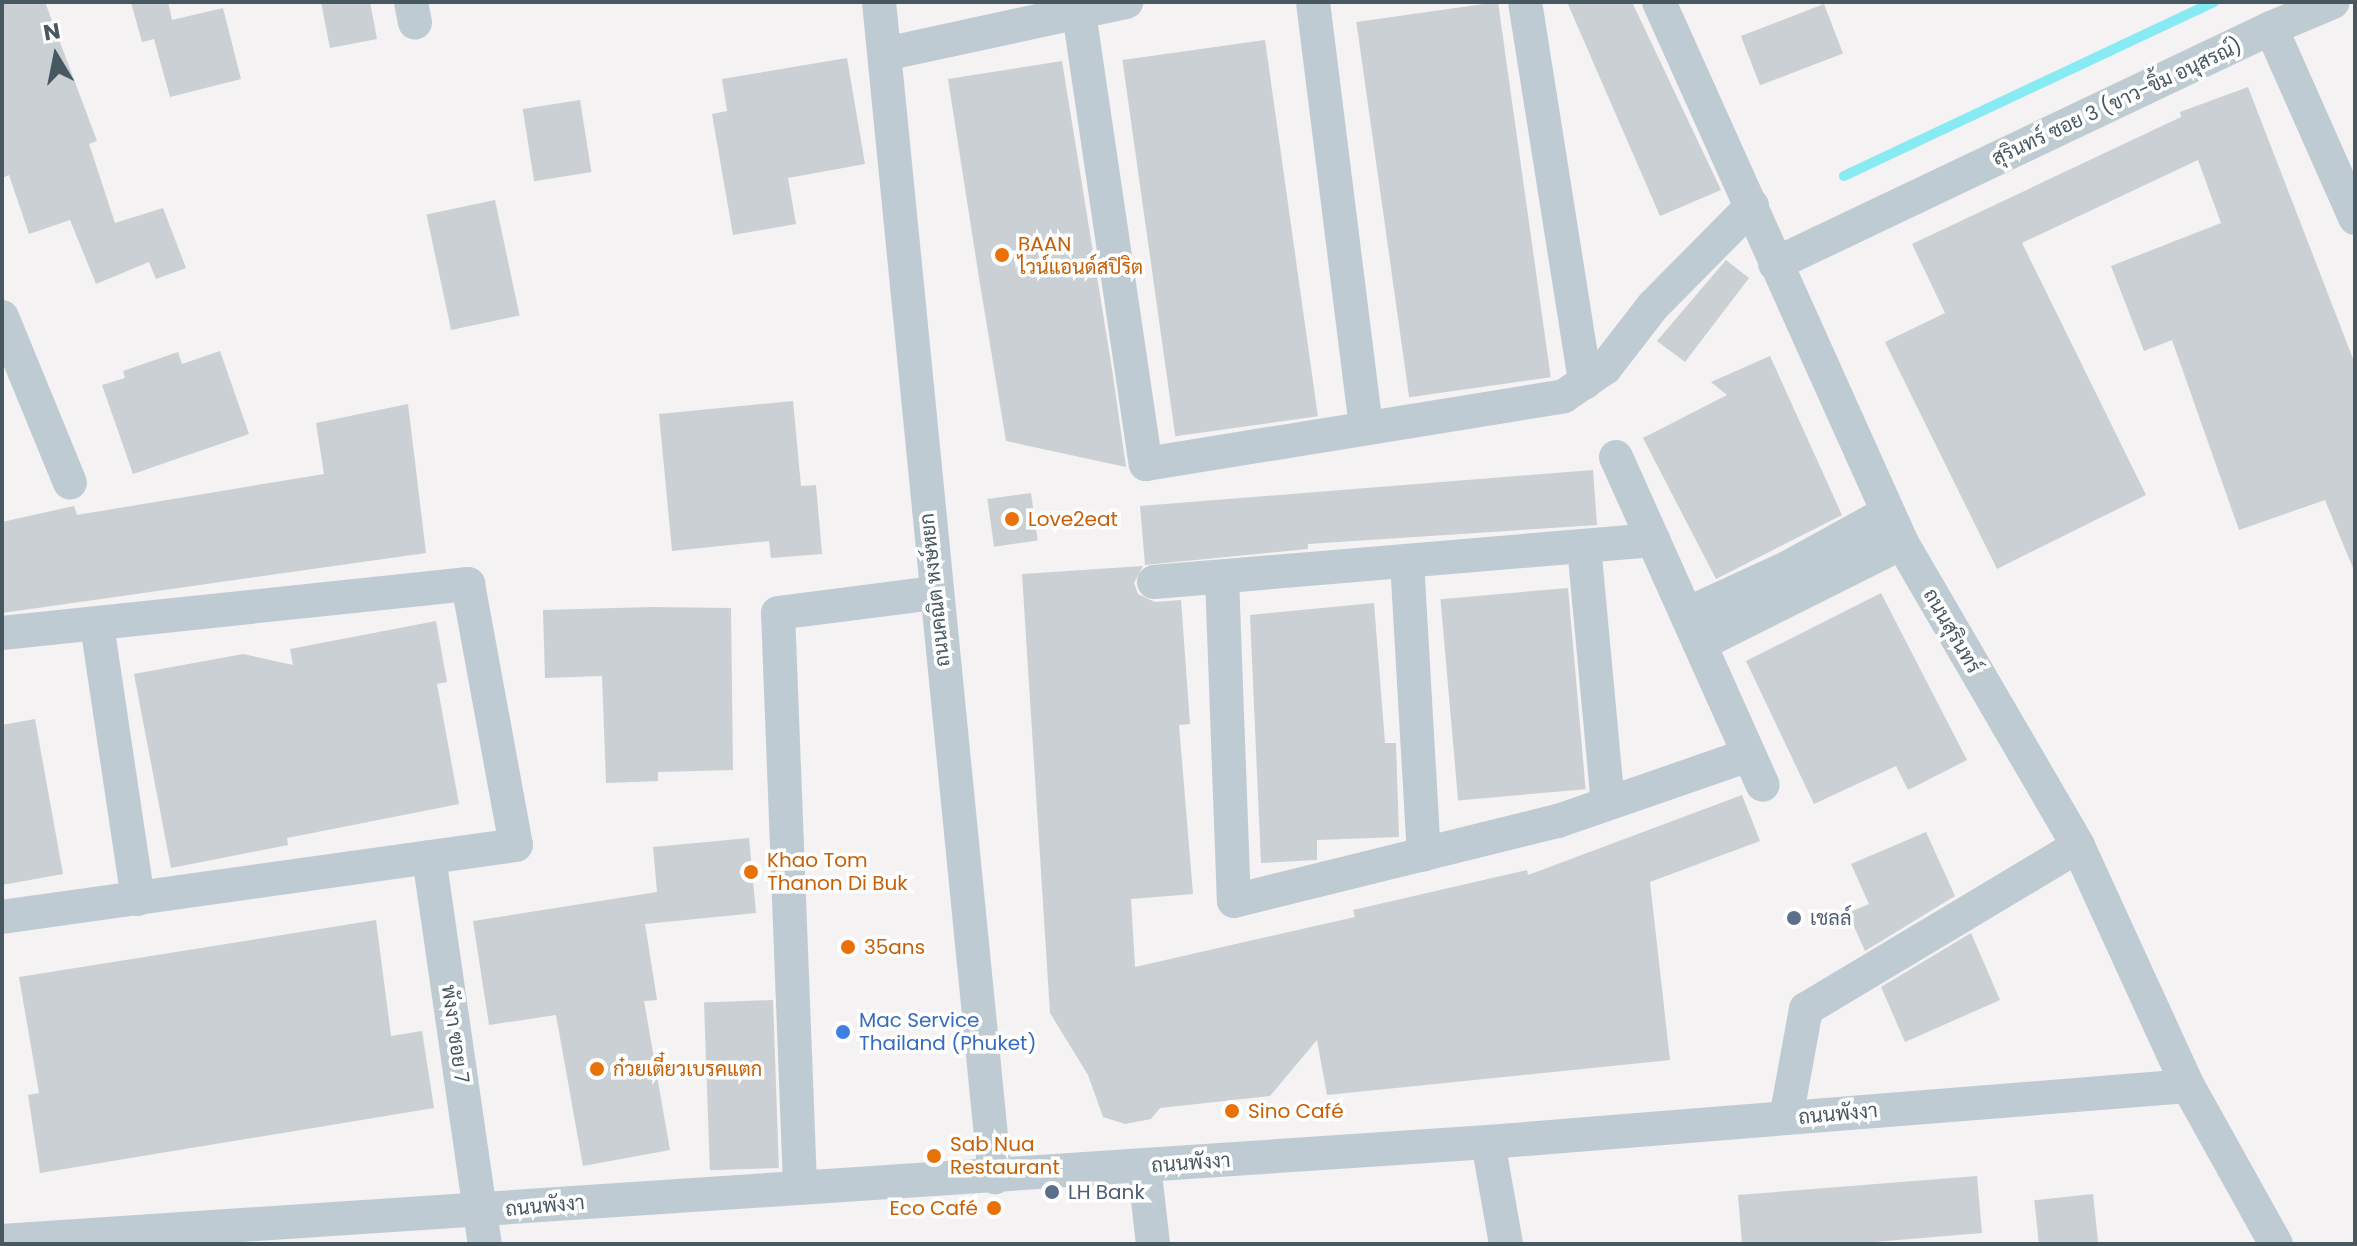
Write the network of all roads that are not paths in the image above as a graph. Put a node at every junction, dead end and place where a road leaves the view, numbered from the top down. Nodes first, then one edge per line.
1 (879, 2) edge
2 (1126, 2) edge
3 (1525, 2) edge
4 (1659, 2) edge
5 (2333, 2) edge
6 (1319, 3) edge
7 (1079, 13) junction
8 (2271, 28) junction
9 (885, 54) junction
10 (1752, 206) junction
11 (2355, 218) edge
12 (1775, 264) junction
13 (2, 317) edge
14 (1585, 382) junction
15 (1366, 427) junction
16 (1616, 457) dead end
17 (70, 483) dead end
18 (1894, 528) junction
19 (1653, 540) junction
20 (1584, 546) junction
21 (1407, 561) junction
22 (1222, 577) junction
23 (1154, 582) dead end
24 (935, 593) junction
25 (97, 625) junction
26 (1693, 629) junction
27 (2, 633) edge
28 (1608, 803) junction
29 (2078, 846) junction
30 (1424, 855) junction
31 (429, 857) junction
32 (138, 899) junction
33 (2, 917) edge
34 (2188, 1086) junction
35 (1786, 1118) junction
36 (1488, 1142) junction
37 (1144, 1166) junction
38 (995, 1177) junction
39 (800, 1185) junction
40 (482, 1228) edge
41 (4, 1232) edge
42 (210, 1237) edge
43 (1153, 1244) edge
44 (1506, 1244) edge
45 (2276, 1244) edge

1 - 9 street, ถนนคณิต หงษ์หยก
2 - 7 street
3 - 14 street
4 - 10 street, ถนนสุรินทร์
5 - 8 street, สุรินทร์ ซอย 3 (ขาว-ขิ้ม อนุสรณ์)
6 - 15 street
7 - 9 street
7 - 15 street
8 - 11 street
8 - 12 street, สุรินทร์ ซอย 3 (ขาว-ขิ้ม อนุสรณ์)
9 - 24 street, ถนนคณิต หงษ์หยก
10 - 12 street, ถนนสุรินทร์
10 - 14 street
12 - 18 street, ถนนสุรินทร์
13 - 17 street
14 - 15 street
16 - 19 street
18 - 26 street
18 - 29 street, ถนนสุรินทร์
19 - 20 street
19 - 26 street
20 - 21 street
20 - 28 street
21 - 22 street
21 - 30 street
22 - 23 street
22 - 30 street
24 - 38 street, ถนนคณิต หงษ์หยก
24 - 39 street
25 - 27 street
25 - 31 street
25 - 32 street
26 - 28 street
28 - 30 street
29 - 34 street, ถนนสุรินทร์
29 - 35 street
31 - 32 street
31 - 40 street, พังงา ซอย 7
32 - 33 street
34 - 35 street, ถนนพังงา
34 - 45 street, ถนนสุรินทร์
35 - 36 street, ถนนพังงา
36 - 37 street, ถนนพังงา
36 - 44 street
37 - 38 street, ถนนพังงา
37 - 43 street
38 - 39 street, ถนนพังงา
39 - 40 street, ถนนพังงา
40 - 42 street, ถนนพังงา
41 - 42 street, ถนนพังงา

